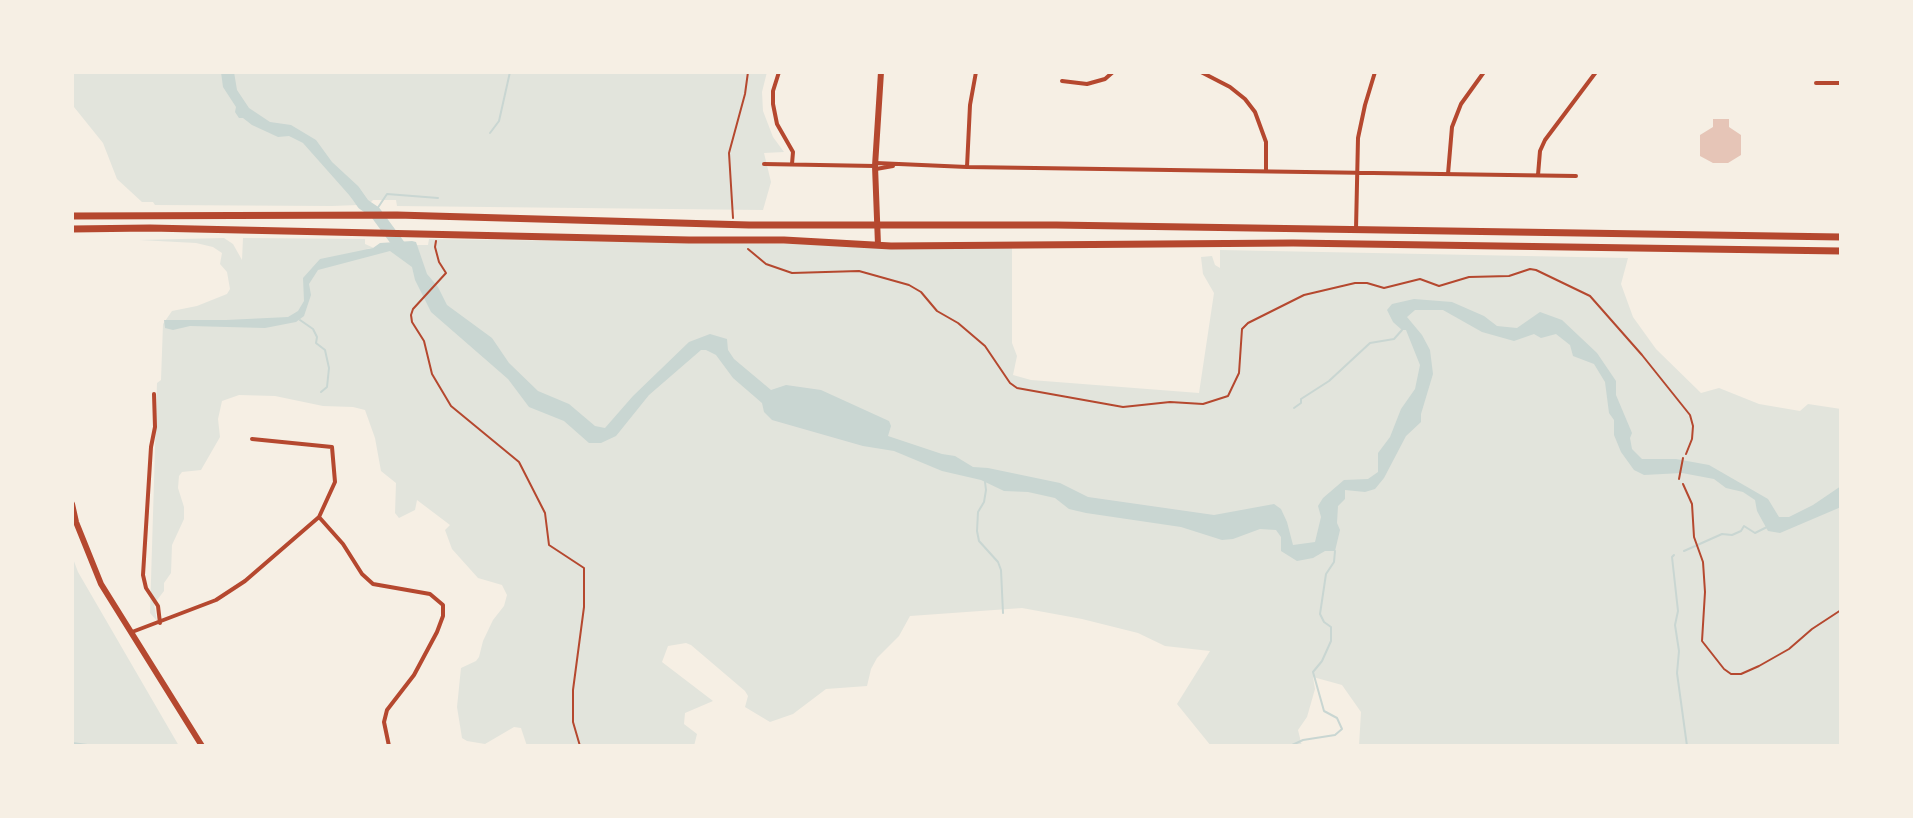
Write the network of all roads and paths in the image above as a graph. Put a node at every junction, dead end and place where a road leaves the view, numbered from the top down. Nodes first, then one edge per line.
1 (748, 72) edge
2 (779, 72) edge
3 (881, 72) edge
4 (976, 72) edge
5 (1113, 72) edge
6 (1201, 72) edge
7 (1375, 72) edge
8 (1484, 72) edge
9 (1596, 72) edge
10 (1062, 81) dead end
11 (1816, 83) dead end
12 (1841, 83) edge
13 (764, 164) dead end
14 (792, 164) junction
15 (876, 166) junction
16 (967, 167) junction
17 (1266, 171) junction
18 (1357, 173) junction
19 (1448, 174) junction
20 (1538, 175) junction
21 (1576, 176) dead end
22 (729, 181) dead end
23 (72, 216) edge
24 (877, 223) junction
25 (72, 229) edge
26 (1356, 229) junction
27 (1397, 230) junction
28 (1561, 233) junction
29 (438, 234) junction
30 (1841, 237) edge
31 (1396, 244) junction
32 (878, 245) junction
33 (1561, 247) junction
34 (1841, 251) edge
35 (766, 264) dead end
36 (154, 394) dead end
37 (252, 439) dead end
38 (1682, 459) joint
39 (1679, 479) joint
40 (72, 504) edge
41 (319, 517) junction
42 (1841, 610) edge
43 (160, 623) junction
44 (130, 633) junction
45 (202, 746) edge
46 (389, 746) edge
47 (580, 746) edge

1 - 22 path
2 - 14 street
3 - 15 main road
4 - 16 street
5 - 10 street
6 - 17 street
7 - 18 street
8 - 19 street
9 - 20 street
11 - 12 street
13 - 14 street
14 - 15 street
15 - 16 street
15 - 24 main road
16 - 17 street
17 - 18 street
18 - 19 street
18 - 26 street
19 - 20 street
20 - 21 street
23 - 24 main road
24 - 26 main road
24 - 32 main road
25 - 29 main road
26 - 27 main road
27 - 28 main road
27 - 31 main road
28 - 30 main road
28 - 33 main road
29 - 32 main road
29 - 47 path
31 - 32 main road
31 - 33 main road
33 - 34 main road
35 - 38 path
36 - 43 street
37 - 41 street
38 - 39 lane
39 - 42 path
40 - 44 main road
41 - 43 street
41 - 46 street
43 - 44 street
44 - 45 main road

